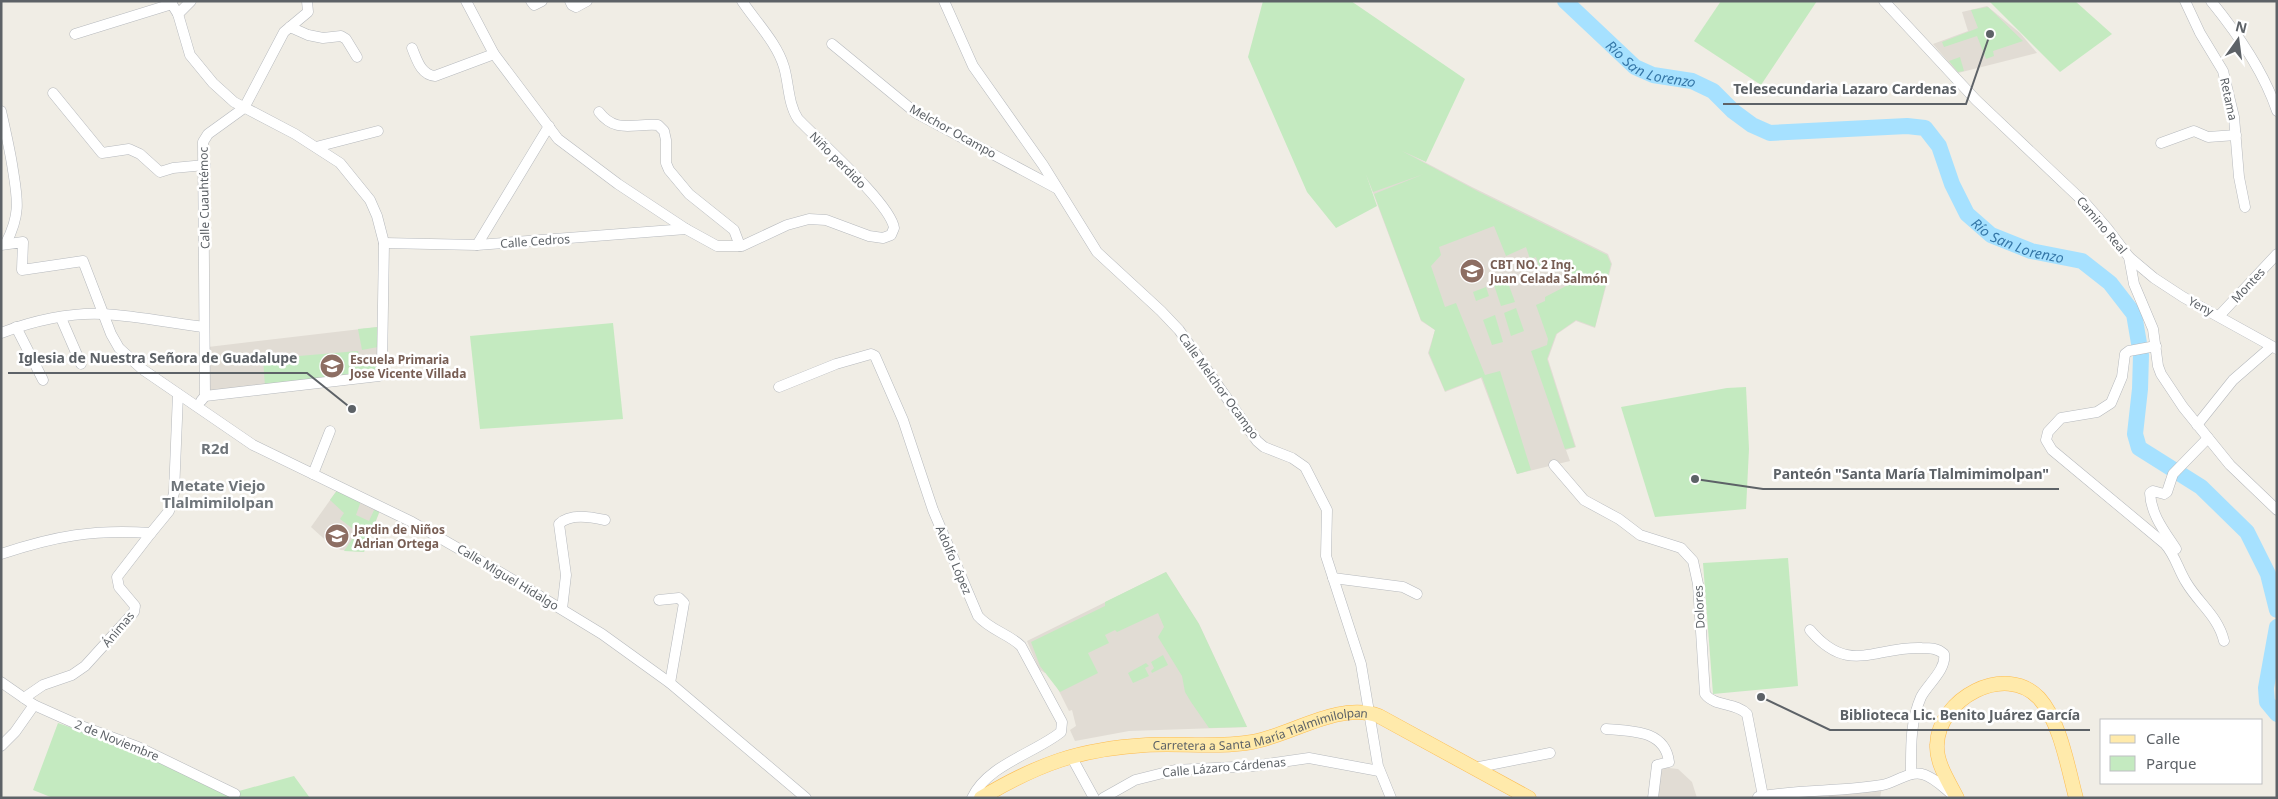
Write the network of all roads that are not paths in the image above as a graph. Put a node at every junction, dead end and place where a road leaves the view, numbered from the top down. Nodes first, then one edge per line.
1 (191, 1) edge
2 (307, 1) edge
3 (466, 1) edge
4 (531, 1) edge
5 (542, 1) edge
6 (570, 1) edge
7 (587, 1) edge
8 (742, 1) edge
9 (944, 1) edge
10 (1884, 1) edge
11 (2185, 1) edge
12 (2211, 1) edge
13 (171, 3) edge
14 (178, 14) junction
15 (290, 27) junction
16 (75, 34) dead end
17 (832, 44) dead end
18 (412, 48) dead end
19 (494, 54) junction
20 (358, 57) dead end
21 (54, 93) dead end
22 (244, 108) junction
23 (1, 111) edge
24 (2277, 111) edge
25 (600, 112) dead end
26 (549, 126) junction
27 (378, 131) dead end
28 (2236, 135) junction
29 (2161, 143) dead end
30 (316, 147) junction
31 (204, 165) junction
32 (1057, 188) junction
33 (2245, 207) dead end
34 (686, 229) junction
35 (384, 243) junction
36 (4, 244) edge
37 (477, 245) junction
38 (740, 246) junction
39 (2277, 254) edge
40 (2129, 257) junction
41 (102, 314) junction
42 (2219, 316) junction
43 (61, 318) junction
44 (16, 327) junction
45 (204, 327) junction
46 (1, 333) edge
47 (2156, 346) junction
48 (2274, 348) edge
49 (81, 364) dead end
50 (44, 380) dead end
51 (779, 387) dead end
52 (178, 394) junction
53 (205, 396) junction
54 (198, 405) junction
55 (2197, 425) junction
56 (330, 431) dead end
57 (2208, 438) junction
58 (1554, 466) dead end
59 (313, 474) junction
60 (2277, 510) edge
61 (605, 520) dead end
62 (151, 534) junction
63 (1, 554) edge
64 (1333, 578) junction
65 (2184, 580) junction
66 (1417, 594) dead end
67 (659, 600) dead end
68 (562, 609) junction
69 (1810, 630) dead end
70 (2224, 641) dead end
71 (1, 682) edge
72 (670, 684) junction
73 (24, 698) junction
74 (34, 705) junction
75 (1370, 712) junction
76 (1606, 729) dead end
77 (1, 746) edge
78 (1550, 753) dead end
79 (1071, 756) junction
80 (1474, 768) junction
81 (1379, 771) junction
82 (1911, 774) junction
83 (235, 794) dead end
84 (1795, 794) edge
85 (1109, 796) edge
86 (1760, 797) edge
87 (806, 798) edge
88 (972, 798) edge
89 (981, 798) edge
90 (1094, 798) edge
91 (1391, 798) edge
92 (1529, 798) edge
93 (1653, 798) edge
94 (1957, 798) edge
95 (2076, 798) edge

1 - 14 street
2 - 15 street, Calle Cuauhtémoc
3 - 19 street
4 - 5 street
6 - 7 street
8 - 38 street, Niño perdido
9 - 32 street, Calle Melchor Ocampo
10 - 40 street, Camino Real
11 - 28 street, Retama
12 - 24 street
13 - 14 street
13 - 16 street
14 - 22 street
15 - 20 street
15 - 22 street, Calle Cuauhtémoc
17 - 32 street, Melchor Ocampo
18 - 19 street
19 - 26 street
21 - 31 street
22 - 30 street
22 - 31 street, Calle Cuauhtémoc
23 - 36 street
25 - 38 street
26 - 34 street
26 - 37 street
27 - 30 street
28 - 29 street
28 - 33 street, Retama
30 - 35 street
31 - 45 street, Calle Cuauhtémoc
32 - 64 street, Calle Melchor Ocampo
34 - 37 street, Calle Cedros
34 - 38 street, Niño perdido
35 - 37 street, Calle Cedros
35 - 53 street
36 - 41 street, Calle Miguel Hidalgo
39 - 42 street, Montes
40 - 42 street, Yeny
40 - 47 street, Camino Real
41 - 43 street
41 - 45 street
41 - 52 street, Calle Miguel Hidalgo
42 - 48 street, Yeny
43 - 44 street
43 - 49 street
44 - 46 street
44 - 50 street
45 - 53 street, Calle Cuauhtémoc
47 - 55 street, Camino Real
47 - 65 street
48 - 55 street
51 - 88 street, Adolfo López
52 - 54 street, Calle Miguel Hidalgo
52 - 62 street
53 - 54 street
54 - 59 street, Calle Miguel Hidalgo
55 - 57 street, Camino Real
56 - 59 street
57 - 60 street, Camino Real
57 - 65 street
58 - 86 street, Dolores
59 - 68 street, Calle Miguel Hidalgo
61 - 68 street
62 - 63 street
62 - 73 street, Ánimas
64 - 66 street
64 - 75 street, Calle Melchor Ocampo
65 - 70 street
67 - 72 street
68 - 72 street, Calle Miguel Hidalgo
69 - 82 street
71 - 73 street, 2 de Noviembre
72 - 87 street, Calle Miguel Hidalgo
73 - 74 street, 2 de Noviembre
74 - 77 street
74 - 83 street, 2 de Noviembre
75 - 79 main road, Carretera a Santa María Tlalmimilolpan
75 - 80 main road, Carretera a Santa María Tlalmimilolpan
75 - 81 street, Calle Melchor Ocampo
76 - 93 street
78 - 80 street
79 - 89 main road, Carretera a Santa María Tlalmimilolpan
79 - 90 street
80 - 92 main road, Carretera a Santa María Tlalmimilolpan
81 - 85 street, Calle Lázaro Cárdenas
81 - 91 street, Calle Melchor Ocampo
82 - 84 street
82 - 94 street
84 - 86 street
94 - 95 main road

